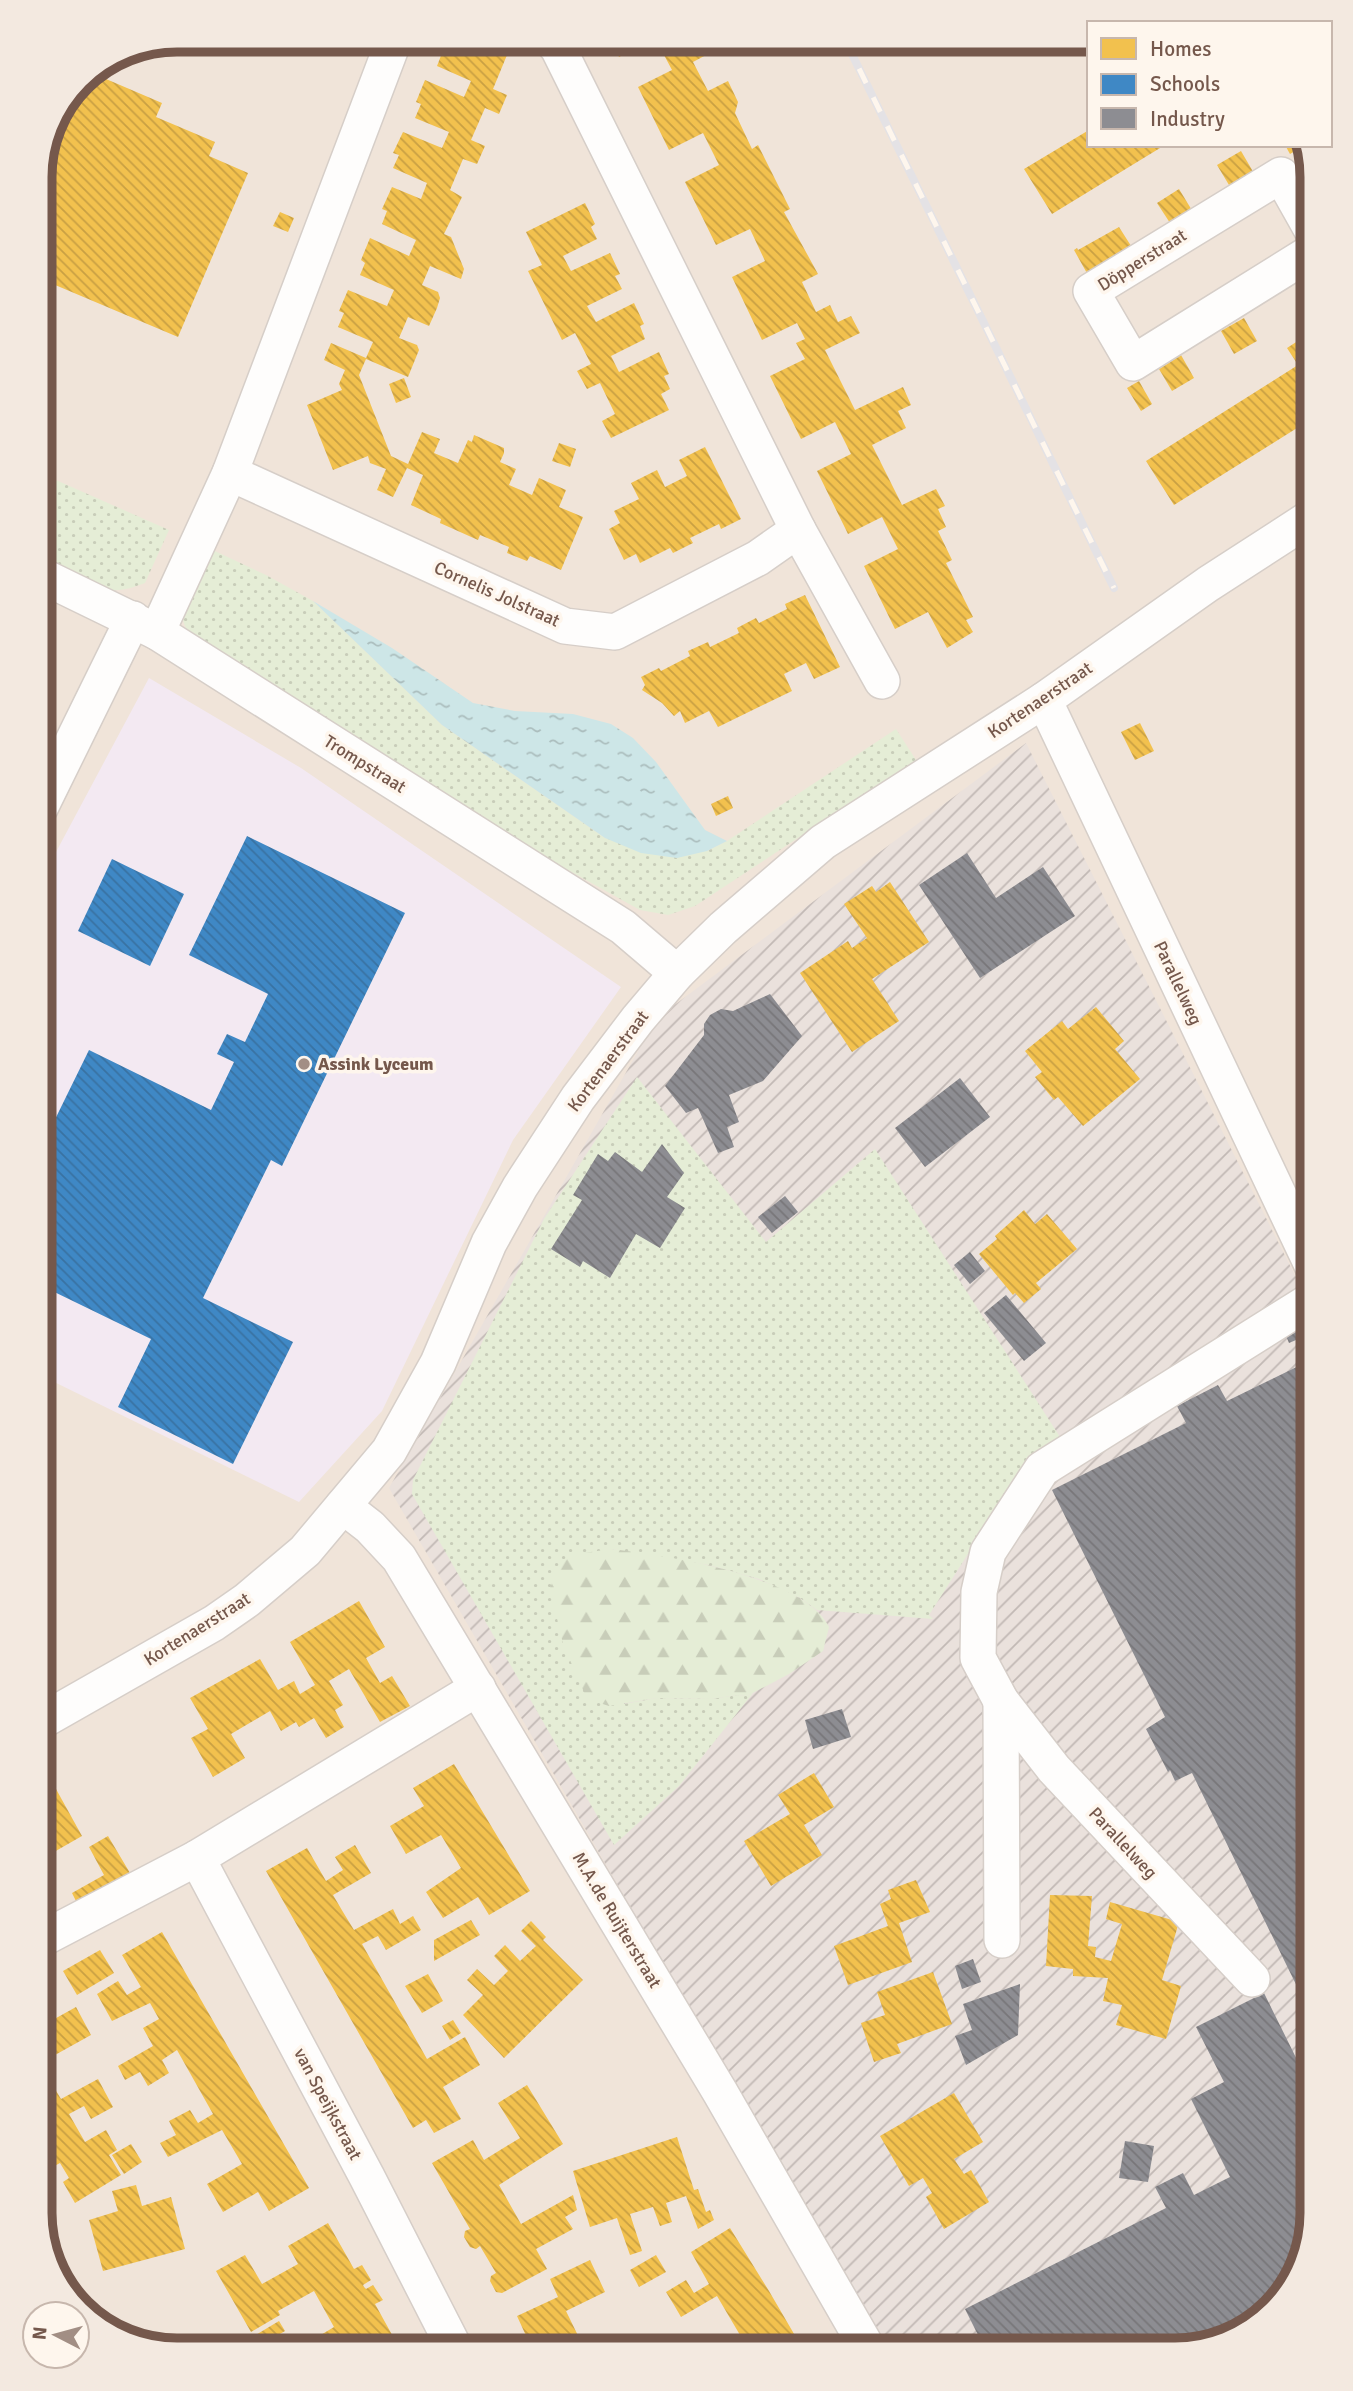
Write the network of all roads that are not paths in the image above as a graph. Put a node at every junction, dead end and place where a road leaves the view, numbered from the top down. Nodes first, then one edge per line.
1 (389, 52) edge
2 (561, 52) edge
3 (1300, 209) edge
4 (1300, 259) edge
5 (230, 473) junction
6 (1300, 524) edge
7 (798, 530) junction
8 (53, 581) edge
9 (145, 625) junction
10 (882, 681) dead end
11 (1044, 700) junction
12 (53, 785) edge
13 (677, 973) junction
14 (1300, 1239) edge
15 (1300, 1307) edge
16 (343, 1506) junction
17 (478, 1688) junction
18 (1000, 1701) junction
19 (52, 1715) edge
20 (197, 1858) junction
21 (52, 1934) edge
22 (1002, 1940) dead end
23 (1252, 1979) dead end
24 (449, 2338) edge
25 (862, 2338) edge

1 - 5 street
2 - 7 street
3 - 4 street, Döpperstraat
5 - 7 street, Cornelis Jolstraat
5 - 9 street
6 - 11 street, Kortenaerstraat
7 - 10 street
8 - 9 street, Trompstraat
9 - 12 street
9 - 13 street, Trompstraat
11 - 13 street, Kortenaerstraat
11 - 14 street, Parallelweg
13 - 16 street, Kortenaerstraat
15 - 18 street, Parallelweg
16 - 17 street, M.A.de Ruijterstraat
16 - 19 street, Kortenaerstraat
17 - 20 street
17 - 25 street, M.A.de Ruijterstraat
18 - 22 street, Parallelweg
18 - 23 street, Parallelweg
20 - 21 street
20 - 24 street, van Speijkstraat

